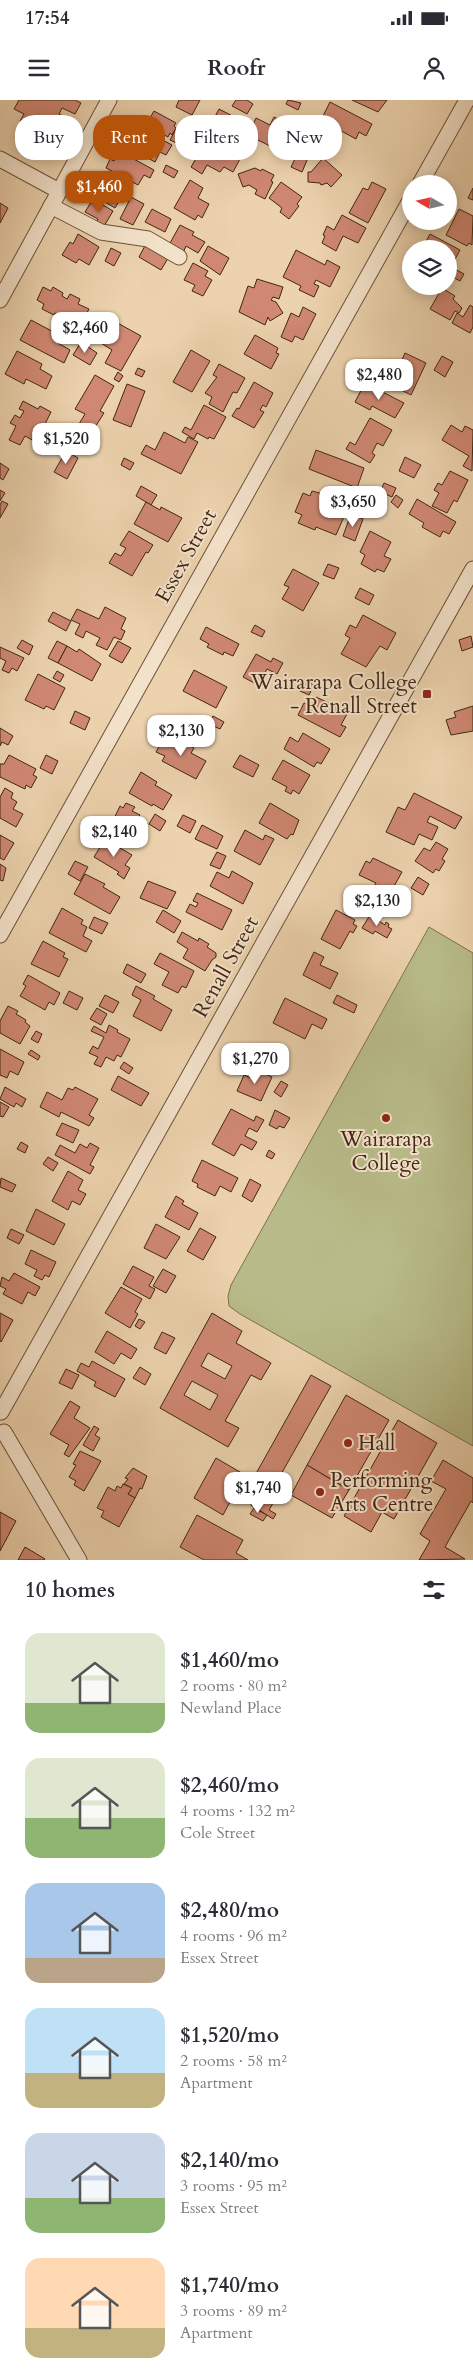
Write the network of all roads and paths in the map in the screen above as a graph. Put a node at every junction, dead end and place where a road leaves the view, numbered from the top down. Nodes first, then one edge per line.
1 (109, 100) edge
2 (467, 100) edge
3 (0, 159) edge
4 (425, 175) edge
5 (59, 191) junction
6 (51, 206) junction
7 (402, 215) edge
8 (179, 257) dead end
9 (0, 300) edge
10 (473, 569) edge
11 (0, 934) edge
12 (0, 1412) edge
13 (2, 1433) edge
14 (80, 1560) edge

1 - 5 street
2 - 4 street
3 - 5 street
5 - 6 street
6 - 8 street
6 - 9 street
7 - 11 street, Essex Street
10 - 12 street, Renall Street
12 - 13 street
13 - 14 street

